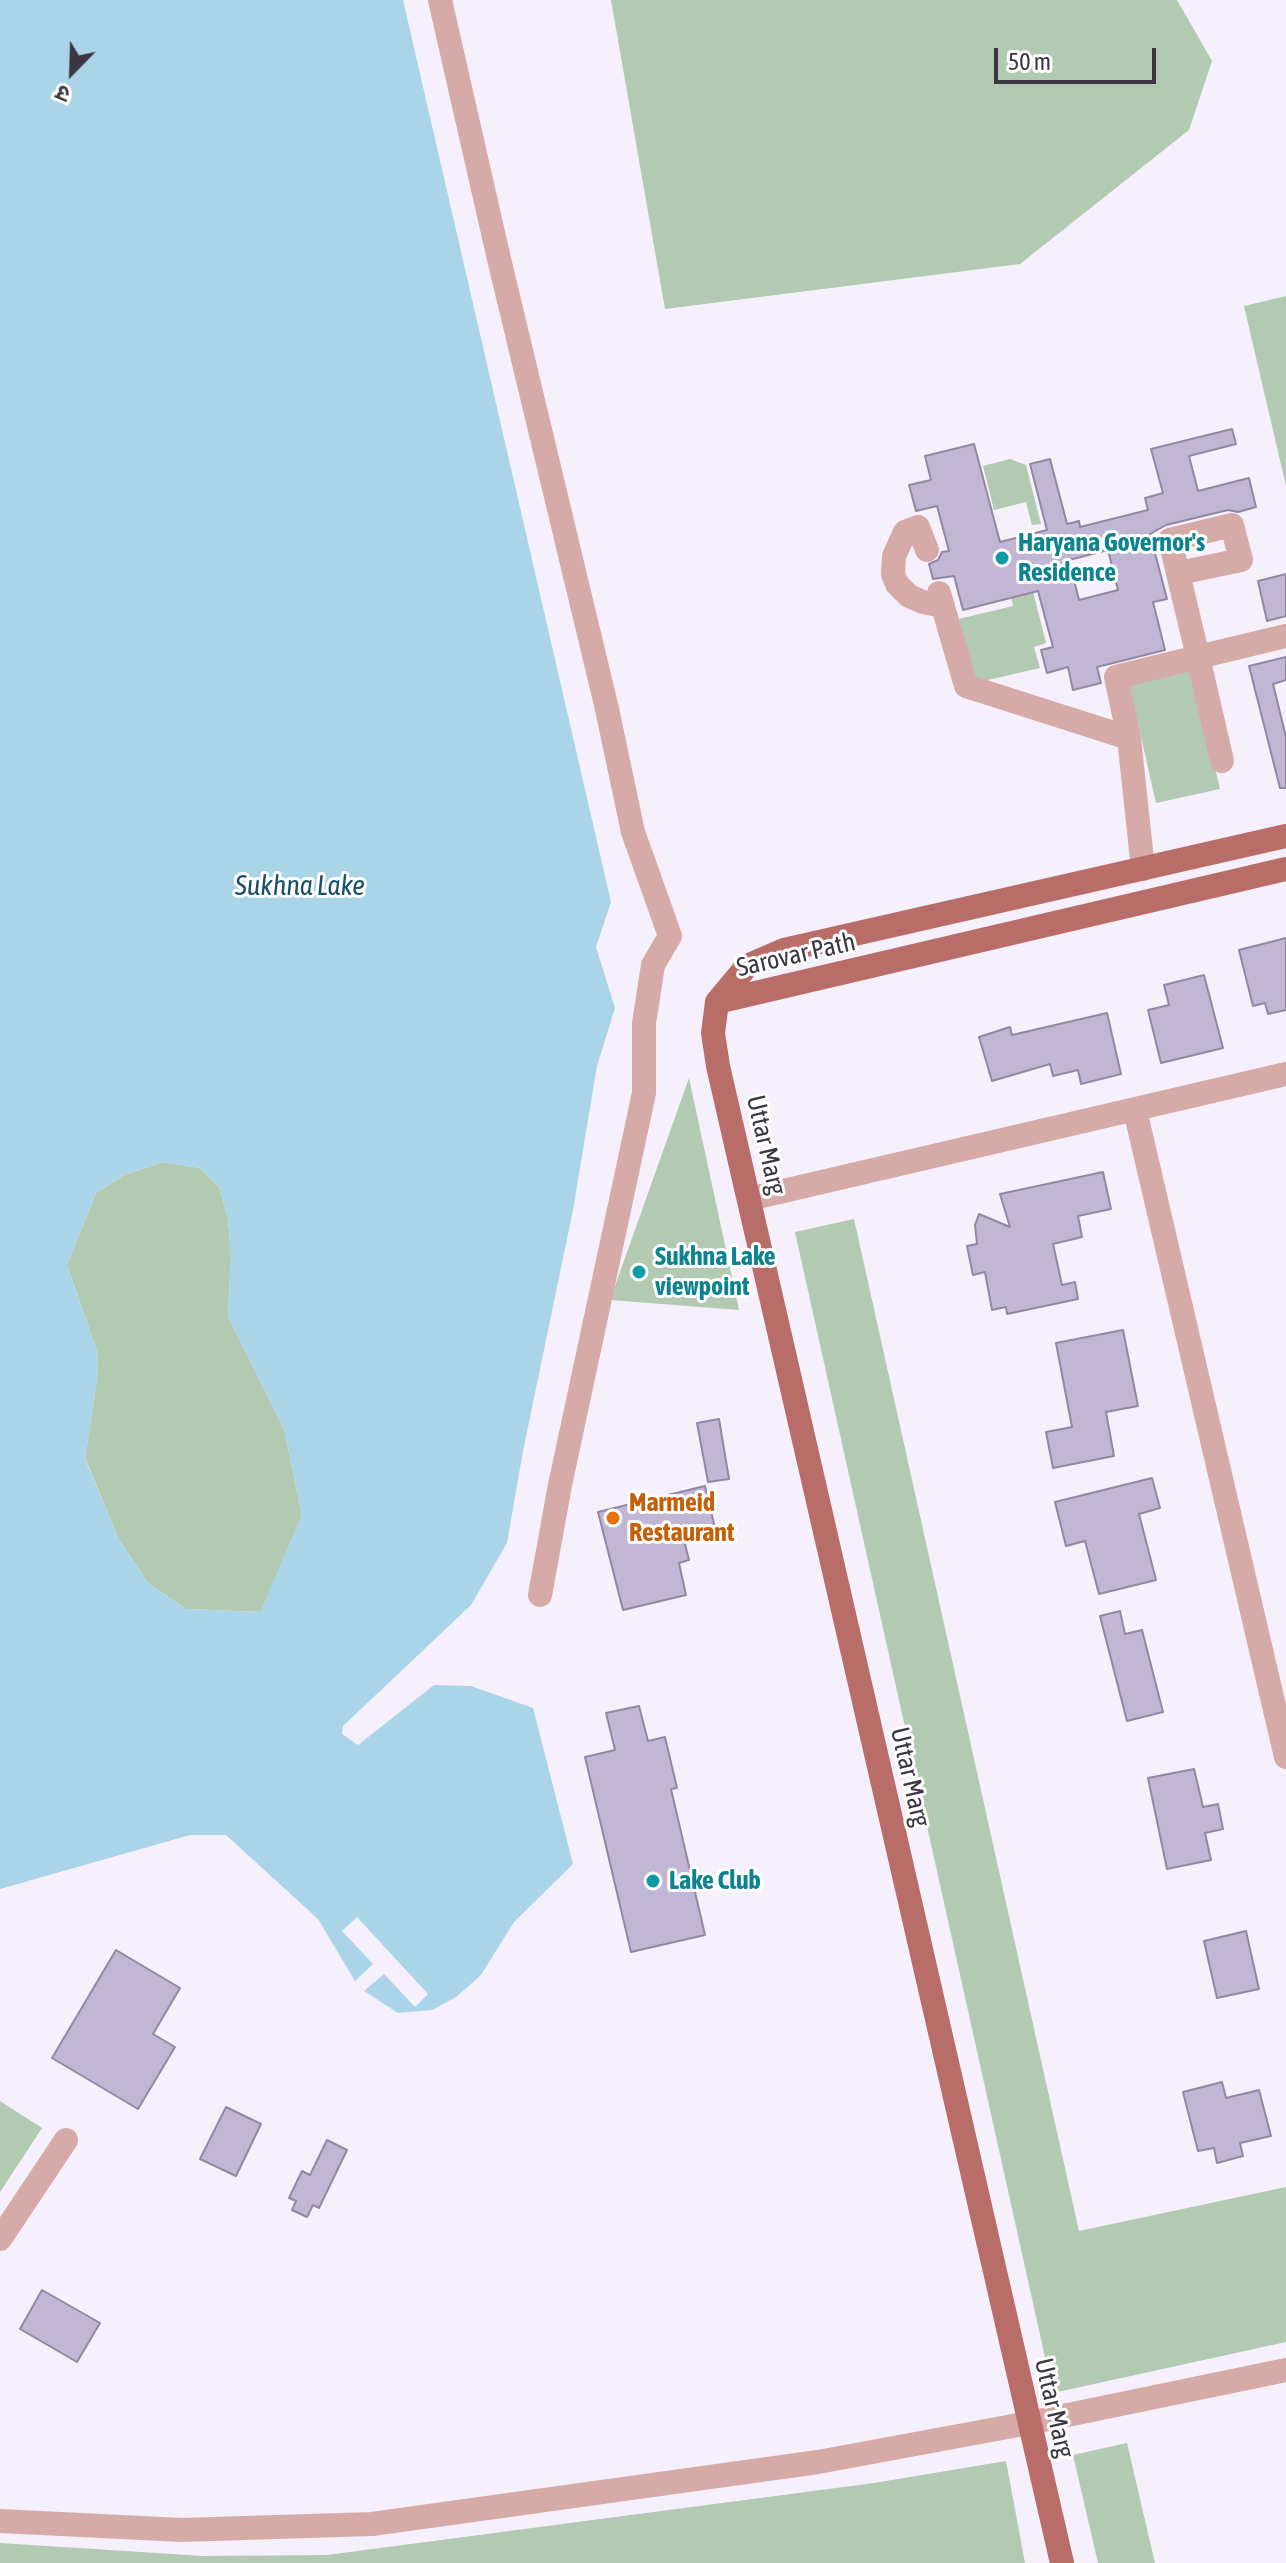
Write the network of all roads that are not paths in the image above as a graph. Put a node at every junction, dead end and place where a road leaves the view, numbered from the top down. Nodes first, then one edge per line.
1 (440, 0) edge
2 (927, 550) dead end
3 (1179, 573) dead end
4 (1286, 636) edge
5 (1198, 657) junction
6 (1129, 738) junction
7 (1222, 761) dead end
8 (1286, 836) edge
9 (1143, 869) junction
10 (1286, 869) edge
11 (717, 1002) junction
12 (1286, 1074) edge
13 (1135, 1110) junction
14 (749, 1199) junction
15 (540, 1595) dead end
16 (1286, 1757) edge
17 (66, 2140) dead end
18 (0, 2239) edge
19 (1286, 2370) edge
20 (1029, 2423) junction
21 (0, 2521) edge
22 (1062, 2563) edge

1 - 15 street
2 - 6 street
3 - 5 street
4 - 5 street
5 - 6 street
5 - 7 street
6 - 9 street
8 - 9 main road, Sarovar Path
9 - 11 main road, Sarovar Path
10 - 11 main road, Sarovar Path
11 - 14 main road, Uttar Marg
12 - 13 street
13 - 14 street
13 - 16 street
14 - 20 main road, Uttar Marg
17 - 18 street
19 - 20 street
20 - 21 street
20 - 22 main road, Uttar Marg

